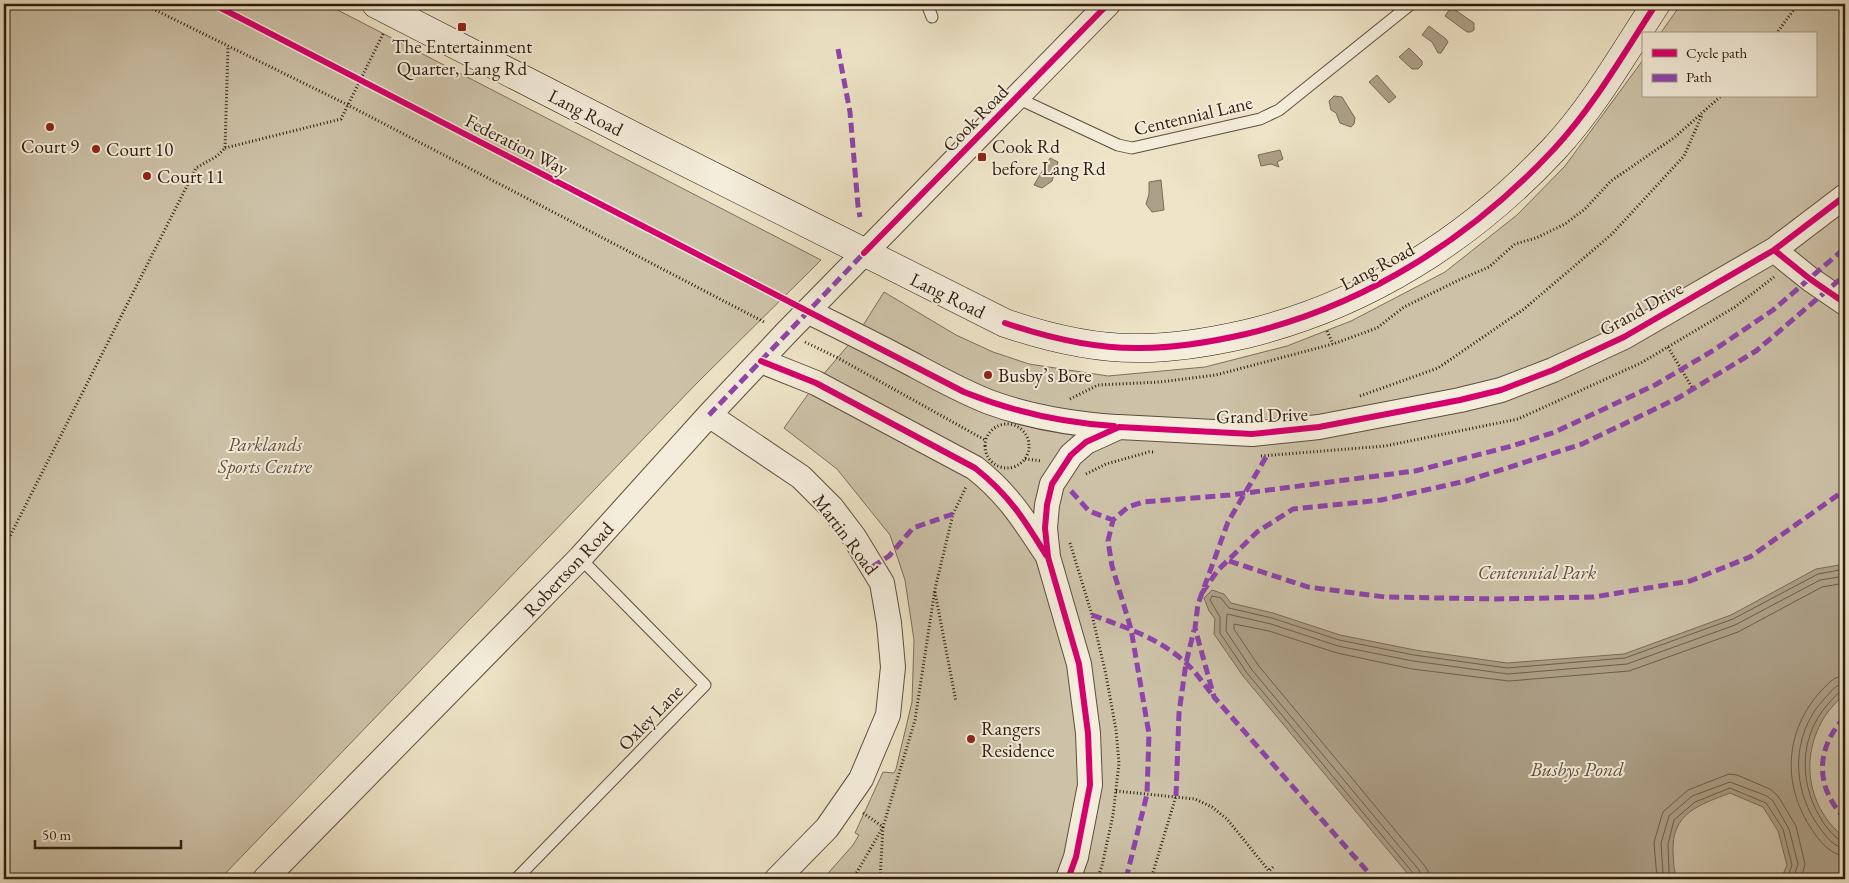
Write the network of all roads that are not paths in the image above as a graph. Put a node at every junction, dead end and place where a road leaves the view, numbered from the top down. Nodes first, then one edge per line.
1 (377, 4) edge
2 (927, 4) edge
3 (1108, 4) edge
4 (1411, 4) edge
5 (1656, 4) edge
6 (932, 17) dead end
7 (1015, 97) junction
8 (1845, 196) edge
9 (864, 252) junction
10 (1782, 258) junction
11 (1845, 303) edge
12 (807, 311) junction
13 (761, 360) junction
14 (709, 415) junction
15 (1119, 427) junction
16 (1048, 557) junction
17 (580, 558) junction
18 (265, 879) edge
19 (516, 879) edge
20 (777, 879) edge
21 (1068, 879) edge

1 - 9 street, Lang Road
2 - 6 lane
3 - 7 street, Cook Road
4 - 7 lane, Centennial Lane
5 - 9 street, Lang Road
7 - 9 street, Cook Road
8 - 10 street, Grand Drive
9 - 12 street, Robertson Road
10 - 11 street
10 - 15 street, Grand Drive
12 - 13 street, Robertson Road
12 - 15 street
13 - 14 street, Robertson Road
13 - 16 street
14 - 17 street, Robertson Road
14 - 20 street, Martin Road
15 - 16 street, Grand Drive
16 - 21 street, Grand Drive
17 - 18 street, Robertson Road
17 - 19 lane, Oxley Lane

